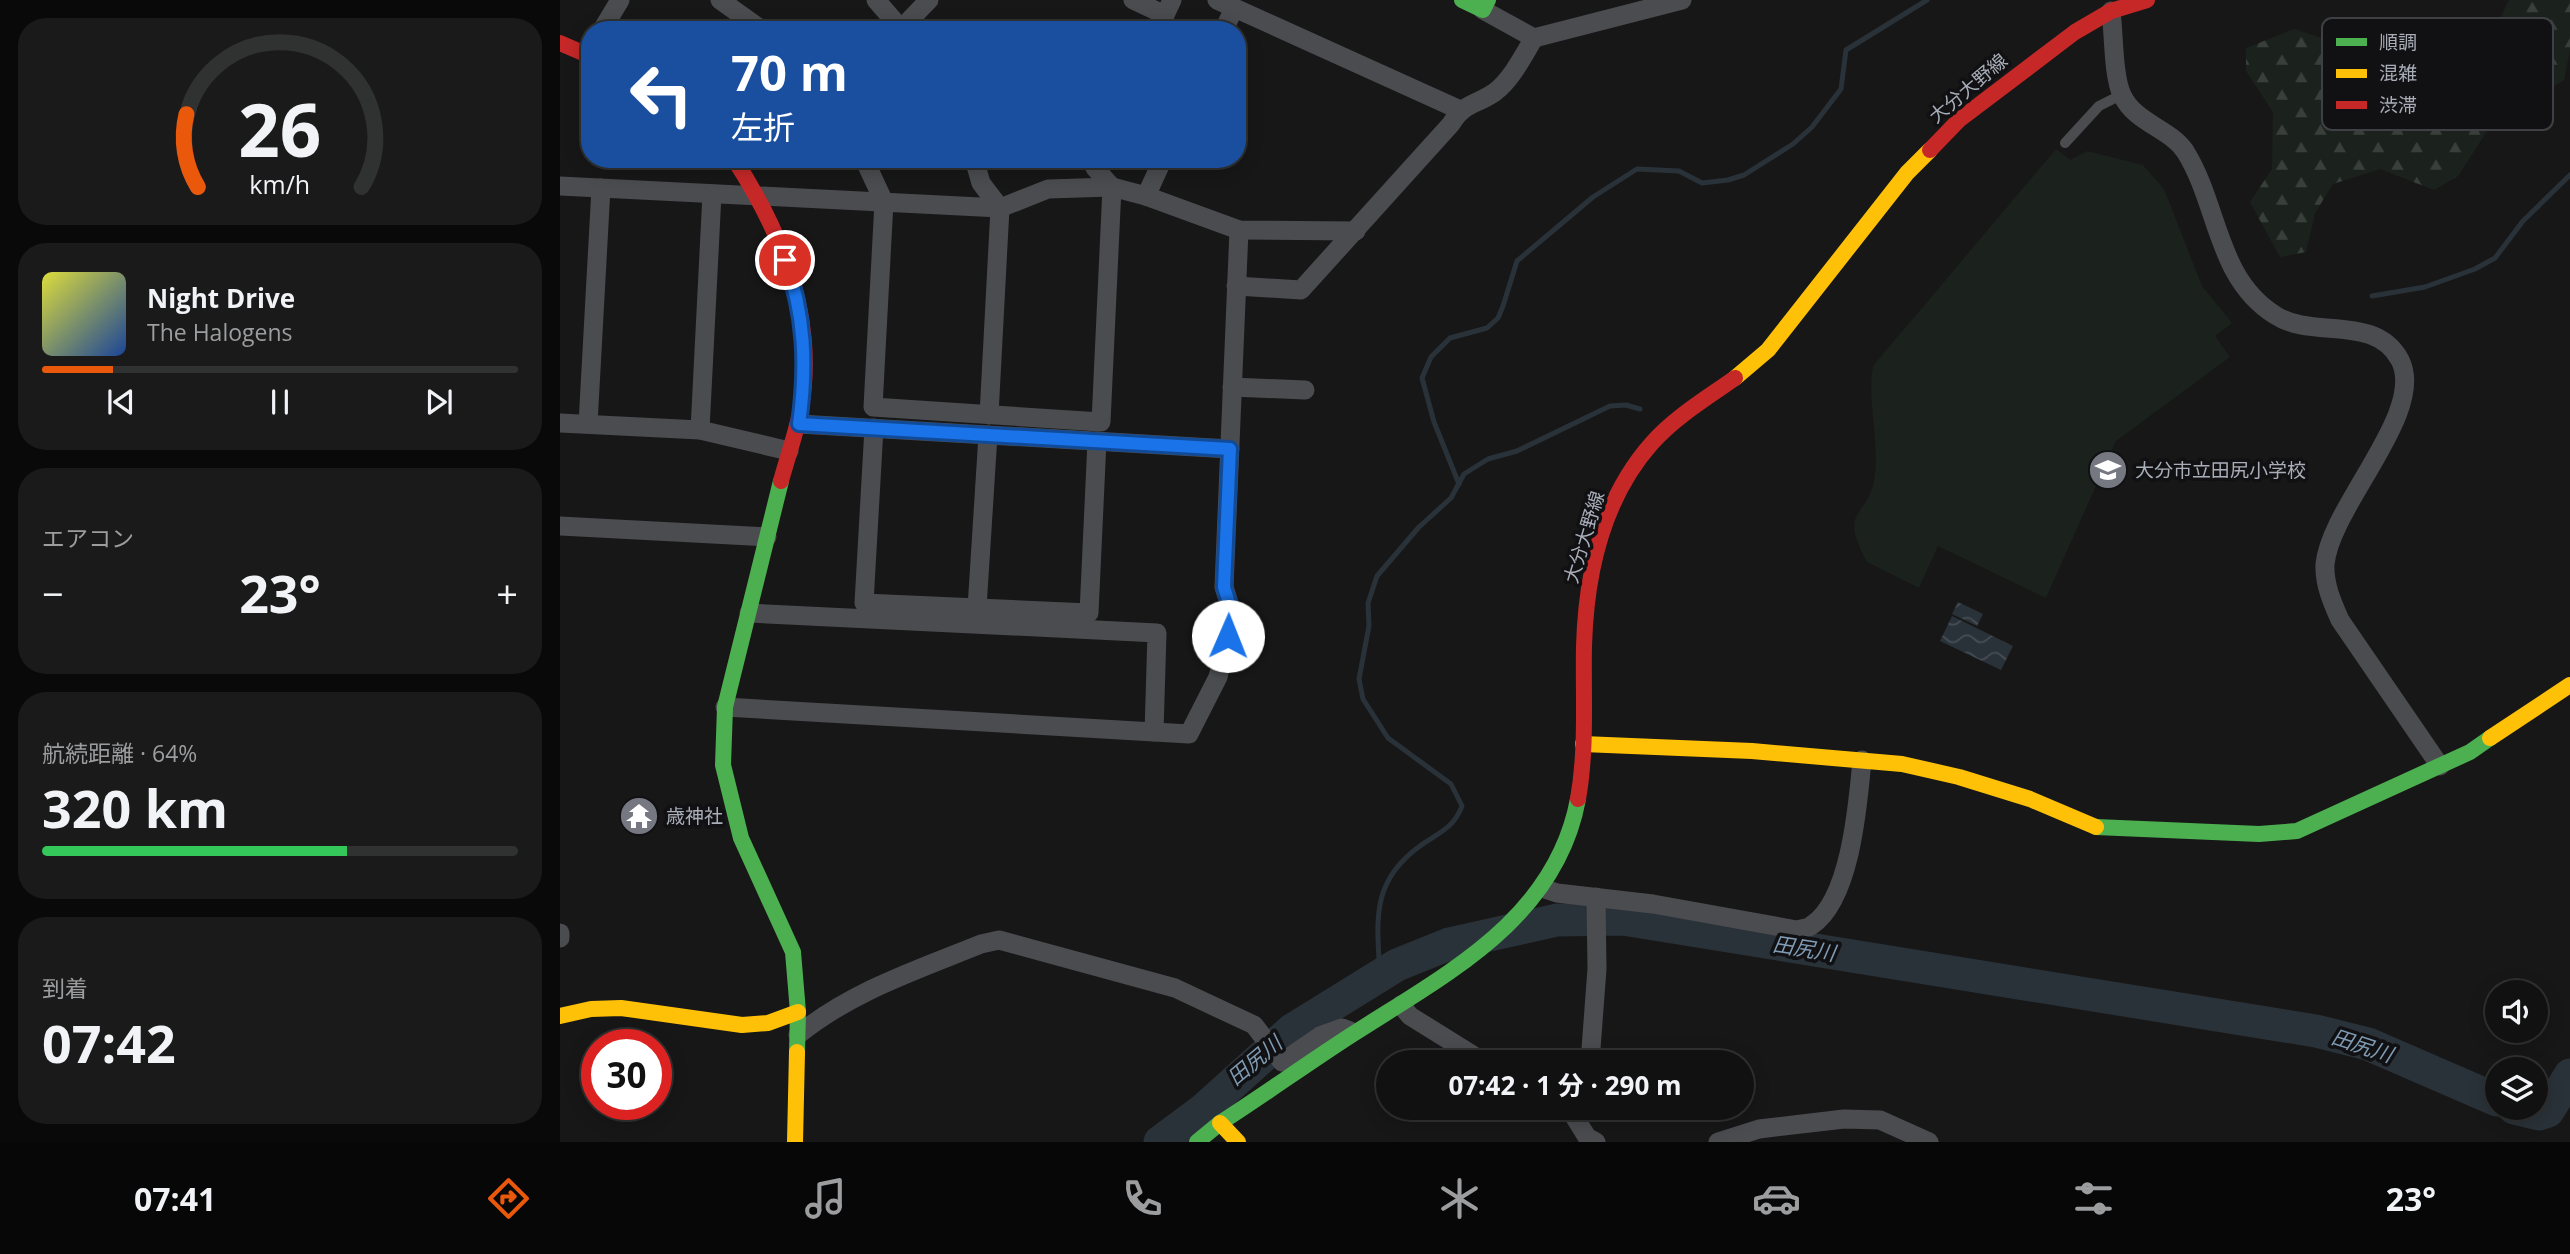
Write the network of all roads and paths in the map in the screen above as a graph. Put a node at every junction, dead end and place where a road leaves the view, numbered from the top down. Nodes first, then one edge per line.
1 (620, 0) edge
2 (720, 0) edge
3 (876, 0) edge
4 (929, 0) edge
5 (1133, 0) edge
6 (1462, 0) edge
7 (1682, 0) edge
8 (2147, 0) edge
9 (1226, 4) edge
10 (1485, 5) edge
11 (2111, 11) junction
12 (1165, 15) edge
13 (607, 21) edge
14 (749, 21) edge
15 (895, 21) edge
16 (909, 21) edge
17 (1534, 38) junction
18 (560, 43) edge
19 (581, 50) edge
20 (2122, 95) junction
21 (1460, 110) junction
22 (2065, 143) dead end
23 (741, 168) edge
24 (868, 168) edge
25 (977, 168) edge
26 (1095, 168) edge
27 (1159, 168) edge
28 (560, 186) edge
29 (1112, 187) junction
30 (601, 188) junction
31 (712, 194) junction
32 (761, 196) junction
33 (1146, 196) junction
34 (884, 202) junction
35 (1000, 208) junction
36 (1239, 230) junction
37 (1356, 231) junction
38 (1236, 286) junction
39 (1232, 387) junction
40 (1305, 390) dead end
41 (989, 415) junction
42 (560, 423) edge
43 (587, 424) junction
44 (799, 424) junction
45 (874, 428) junction
46 (700, 430) junction
47 (988, 435) junction
48 (1097, 442) junction
49 (1230, 449) junction
50 (789, 451) junction
51 (560, 526) edge
52 (767, 537) junction
53 (977, 608) junction
54 (749, 613) junction
55 (2570, 685) edge
56 (725, 708) junction
57 (1154, 732) junction
58 (1583, 744) junction
59 (1862, 760) junction
60 (2440, 766) junction
61 (1542, 888) junction
62 (1595, 897) junction
63 (1401, 1005) junction
64 (798, 1012) junction
65 (560, 1016) edge
66 (1355, 1033) junction
67 (798, 1035) junction
68 (1465, 1050) edge
69 (1591, 1050) edge
70 (1576, 1120) edge
71 (1220, 1123) junction
72 (795, 1142) edge
73 (1197, 1142) edge
74 (1238, 1142) edge
75 (1596, 1142) edge
76 (1718, 1142) edge
77 (1929, 1142) edge

1 - 13 street
2 - 14 street
3 - 15 street
4 - 16 street
5 - 12 street
6 - 10 street
7 - 17 street
8 - 11 street, 大分大野線
9 - 21 street
10 - 17 street
11 - 20 street
11 - 58 street, 大分大野線
17 - 21 street
18 - 19 street
20 - 22 lane
20 - 60 street
21 - 37 street
23 - 32 street
24 - 34 street
25 - 35 street
26 - 29 street
27 - 33 street
28 - 30 street
29 - 33 street
29 - 35 street
29 - 41 street
30 - 31 street
30 - 43 street
31 - 32 street
31 - 46 street
32 - 34 street
32 - 44 street
33 - 36 street
34 - 35 street
34 - 41 street
35 - 41 street
36 - 37 street
36 - 38 street
37 - 38 street
38 - 39 street
39 - 40 street
39 - 49 street
42 - 43 street
43 - 46 street
44 - 45 street
44 - 50 street
45 - 47 street
45 - 53 street
46 - 50 street
47 - 48 street
47 - 53 street
48 - 49 street
48 - 53 street
49 - 57 street
50 - 52 street
51 - 52 street
52 - 54 street
54 - 56 street
54 - 57 street
55 - 60 street
56 - 57 street
56 - 64 street
58 - 59 street
58 - 61 street, 大分大野線
59 - 60 street
59 - 62 street
61 - 62 street
61 - 63 street, 大分大野線
62 - 69 street
63 - 66 street, 大分大野線
63 - 68 street
64 - 65 street
64 - 67 street
66 - 67 street
66 - 71 street, 大分大野線
67 - 72 street
70 - 75 street
71 - 73 street, 大分大野線
71 - 74 street
76 - 77 street

